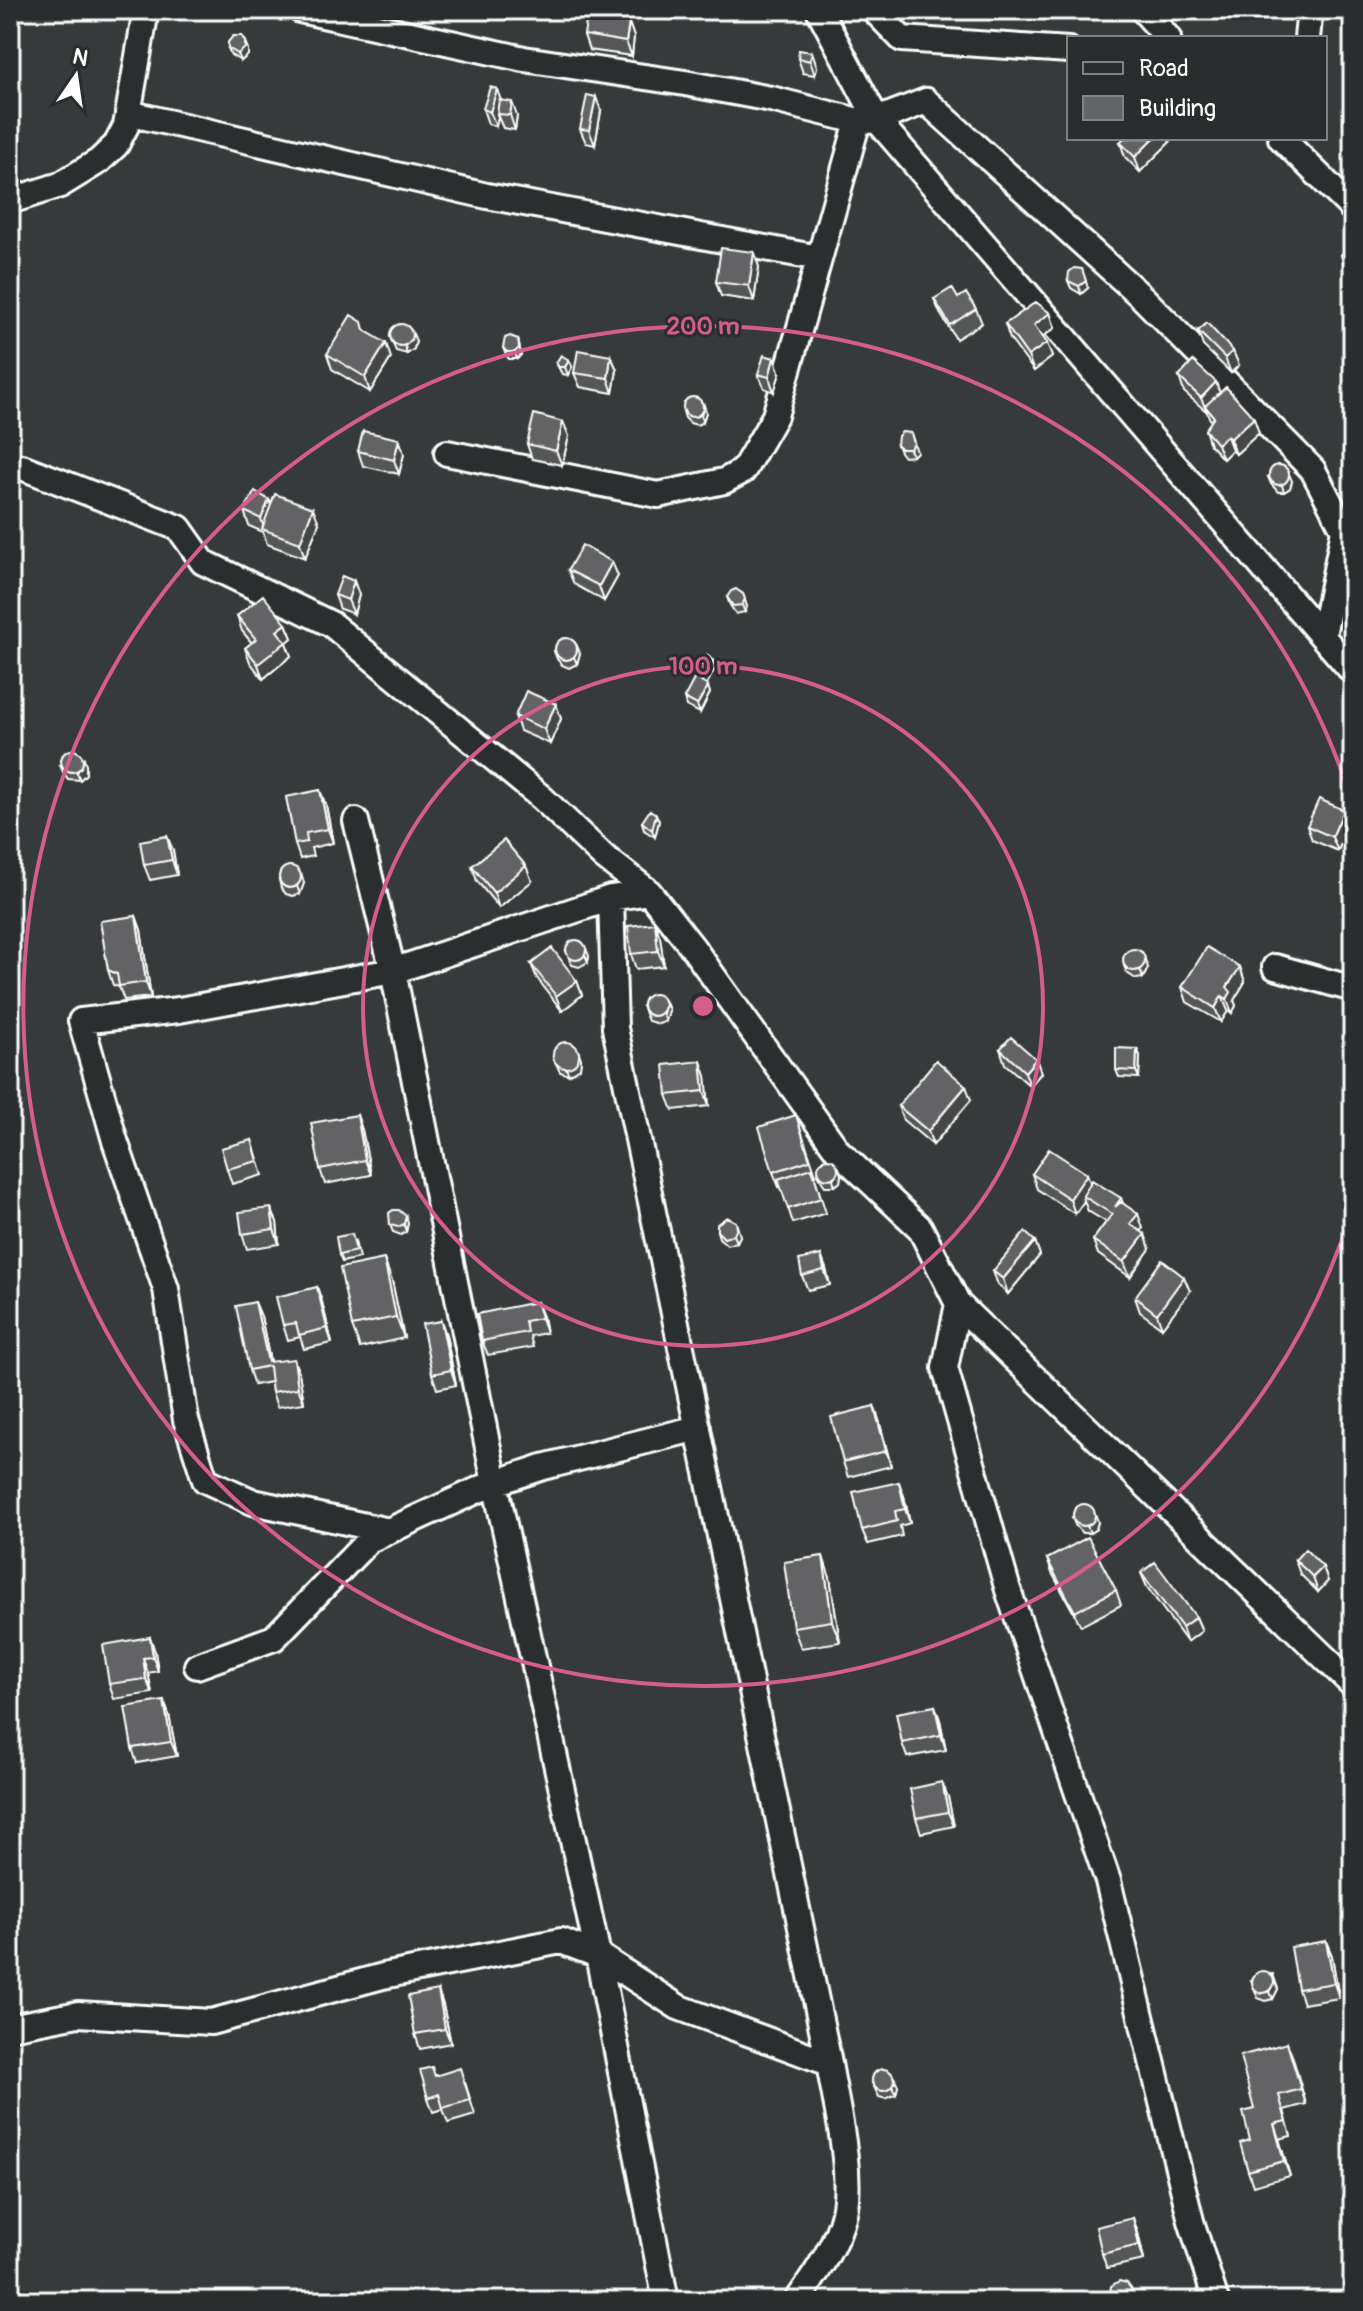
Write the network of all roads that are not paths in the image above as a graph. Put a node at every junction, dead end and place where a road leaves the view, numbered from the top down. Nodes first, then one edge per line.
1 (146, 10) edge
2 (300, 10) edge
3 (819, 10) edge
4 (874, 10) edge
5 (1143, 10) edge
6 (1310, 10) edge
7 (1166, 36) edge
8 (1307, 36) edge
9 (1067, 50) edge
10 (128, 113) junction
11 (868, 121) junction
12 (1283, 140) edge
13 (10, 201) edge
14 (1353, 209) edge
15 (819, 258) junction
16 (447, 453) dead end
17 (22, 467) dead end
18 (1323, 635) junction
19 (1353, 672) edge
20 (356, 821) dead end
21 (649, 892) junction
22 (611, 898) junction
23 (1275, 967) dead end
24 (393, 971) junction
25 (1353, 989) edge
26 (958, 1304) junction
27 (698, 1428) junction
28 (495, 1483) junction
29 (389, 1531) junction
30 (197, 1666) dead end
31 (1353, 1685) edge
32 (598, 1955) junction
33 (10, 2027) edge
34 (829, 2063) junction
35 (666, 2301) edge
36 (797, 2301) edge
37 (1216, 2301) edge

1 - 10 street
2 - 11 street
3 - 11 street
4 - 9 street
5 - 7 street
6 - 8 street
10 - 13 street
10 - 15 street
11 - 15 street
11 - 18 street
11 - 18 street
12 - 14 street
15 - 16 street
17 - 21 street
18 - 19 street
20 - 24 street
21 - 22 street
21 - 26 street
22 - 24 street
22 - 27 street
23 - 25 street
24 - 28 street
24 - 29 street
26 - 31 street
26 - 37 street
27 - 28 street
27 - 34 street
28 - 29 street
28 - 32 street
29 - 30 street
32 - 33 street
32 - 34 street
32 - 35 street
34 - 36 street

